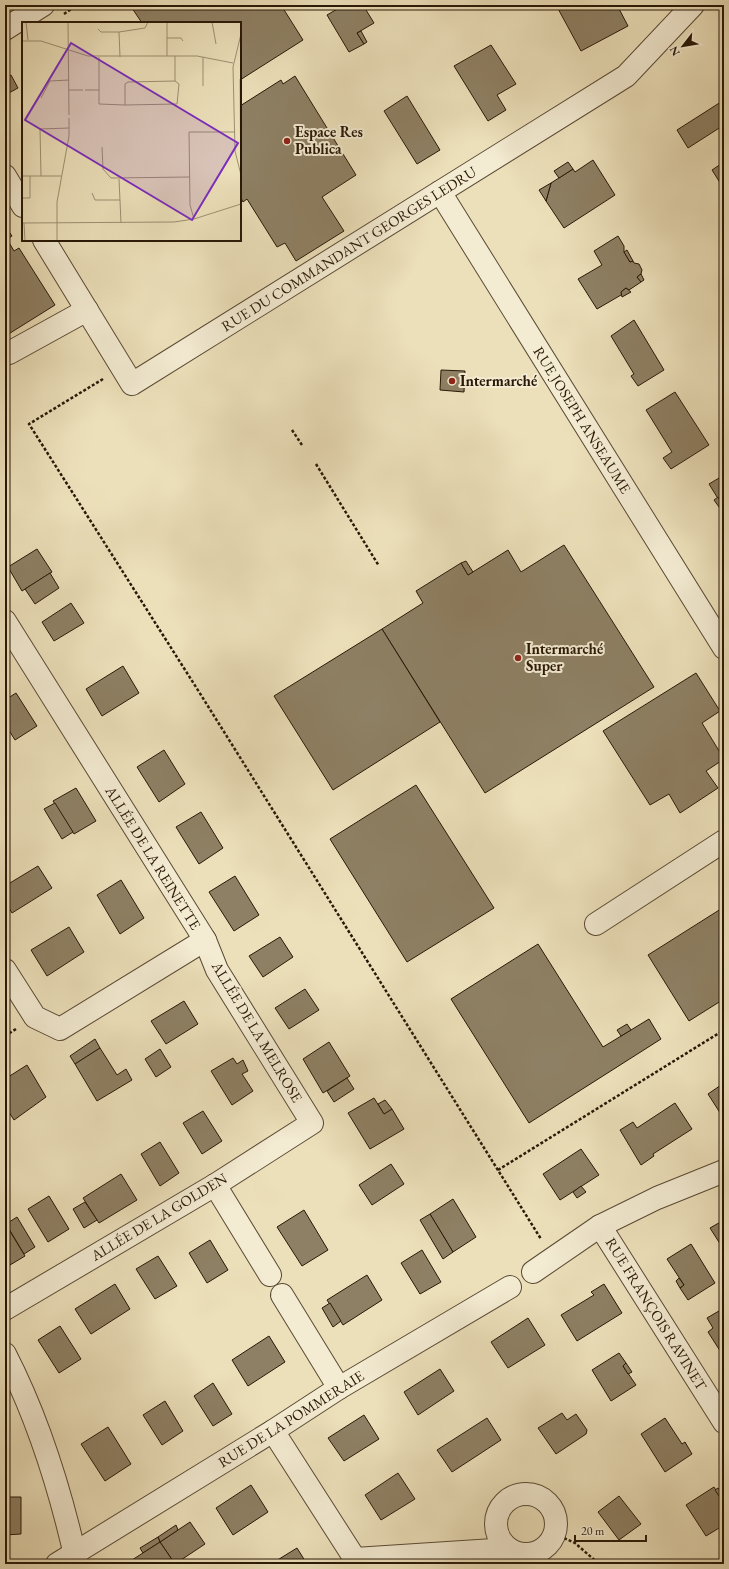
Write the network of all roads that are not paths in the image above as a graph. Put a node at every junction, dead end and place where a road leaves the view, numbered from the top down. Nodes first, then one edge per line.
1 (43, 5) edge
2 (694, 5) edge
3 (5, 29) edge
4 (5, 176) edge
5 (440, 192) junction
6 (22, 204) edge
7 (45, 241) edge
8 (87, 310) junction
9 (5, 351) edge
10 (5, 621) edge
11 (724, 648) edge
12 (724, 841) edge
13 (596, 924) dead end
14 (205, 940) junction
15 (5, 970) edge
16 (312, 1123) joint
17 (724, 1170) edge
18 (214, 1185) junction
19 (600, 1226) junction
20 (533, 1272) dead end
21 (270, 1275) dead end
22 (510, 1287) dead end
23 (282, 1295) dead end
24 (5, 1309) edge
25 (5, 1354) edge
26 (339, 1388) junction
27 (724, 1422) edge
28 (273, 1431) junction
29 (509, 1549) junction
30 (69, 1560) edge

1 - 3 street
2 - 5 street, RUE DU COMMANDANT GEORGES LEDRU
4 - 6 street
5 - 8 street, RUE DU COMMANDANT GEORGES LEDRU
5 - 11 street, RUE JOSEPH ANSEAUME
7 - 8 street, RUE DU COMMANDANT GEORGES LEDRU
8 - 9 street
10 - 14 street, ALLÉE DE LA REINETTE
12 - 13 street
14 - 15 street, ALLÉE DE LA REINETTE
14 - 16 street, ALLÉE DE LA MELROSE
16 - 18 street, ALLÉE DE LA GOLDEN
17 - 19 street
18 - 21 street
18 - 24 street, ALLÉE DE LA GOLDEN
19 - 20 street
19 - 27 street, RUE FRANÇOIS RAVINET
22 - 26 street, RUE DE LA POMMERAIE
23 - 26 street
25 - 30 street
26 - 28 street, RUE DE LA POMMERAIE
28 - 29 street
28 - 30 street, RUE DE LA POMMERAIE
29 - 29 street

